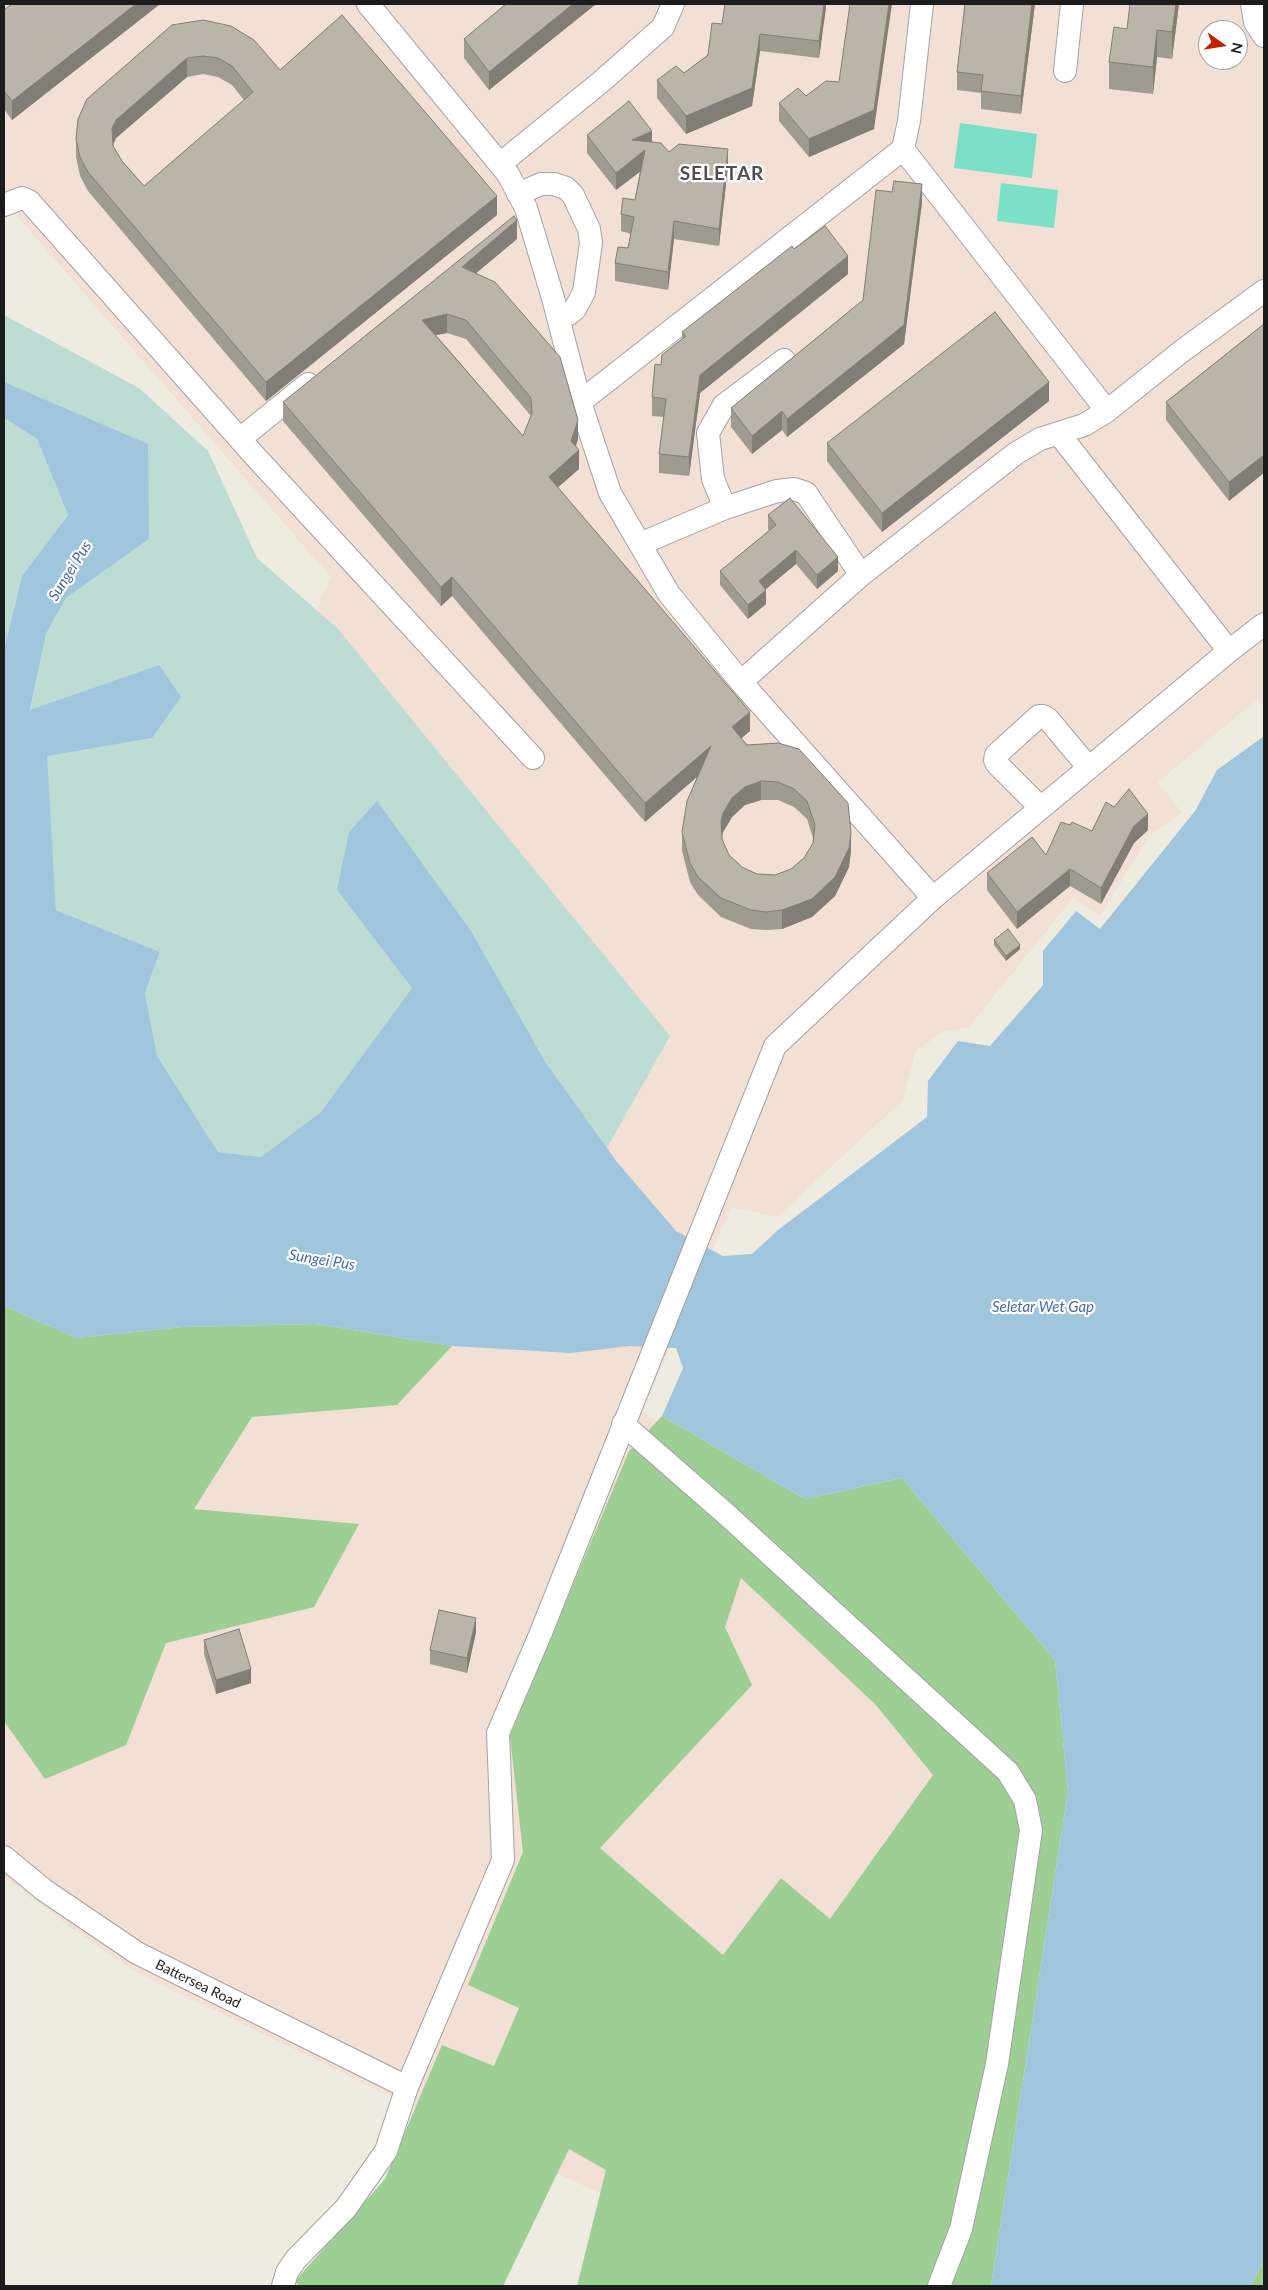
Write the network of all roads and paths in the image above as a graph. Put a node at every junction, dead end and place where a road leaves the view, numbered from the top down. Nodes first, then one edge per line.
1 (368, 4) edge
2 (673, 4) edge
3 (922, 4) edge
4 (1072, 4) edge
5 (1252, 4) edge
6 (1264, 36) edge
7 (1065, 72) dead end
8 (903, 149) junction
9 (500, 164) junction
10 (4, 205) edge
11 (518, 207) junction
12 (1264, 291) edge
13 (558, 316) junction
14 (784, 360) dead end
15 (326, 370) edge
16 (580, 402) junction
17 (1107, 411) junction
18 (1059, 434) junction
19 (241, 438) junction
20 (725, 508) junction
21 (640, 544) junction
22 (861, 575) junction
23 (1264, 624) edge
24 (1229, 651) junction
25 (741, 682) junction
26 (533, 758) dead end
27 (1089, 768) junction
28 (1041, 808) junction
29 (933, 898) junction
30 (623, 1424) junction
31 (4, 1857) edge
32 (407, 2087) junction
33 (283, 2286) edge
34 (939, 2286) edge

1 - 9 lane
2 - 9 lane
3 - 8 lane
4 - 7 lane
5 - 6 lane
8 - 16 lane
8 - 17 lane
9 - 11 lane
10 - 19 lane
11 - 13 lane
11 - 13 lane
12 - 17 lane
13 - 16 lane
14 - 20 lane
15 - 19 lane
16 - 21 lane
17 - 18 lane
18 - 22 lane
18 - 24 lane
19 - 26 lane
20 - 21 lane
20 - 22 lane
21 - 25 lane
22 - 25 lane
23 - 24 lane
24 - 27 lane
25 - 29 lane
27 - 28 lane
27 - 28 lane
28 - 29 lane
29 - 30 lane
30 - 32 lane
30 - 34 lane
31 - 32 lane, Battersea Road
32 - 33 lane

